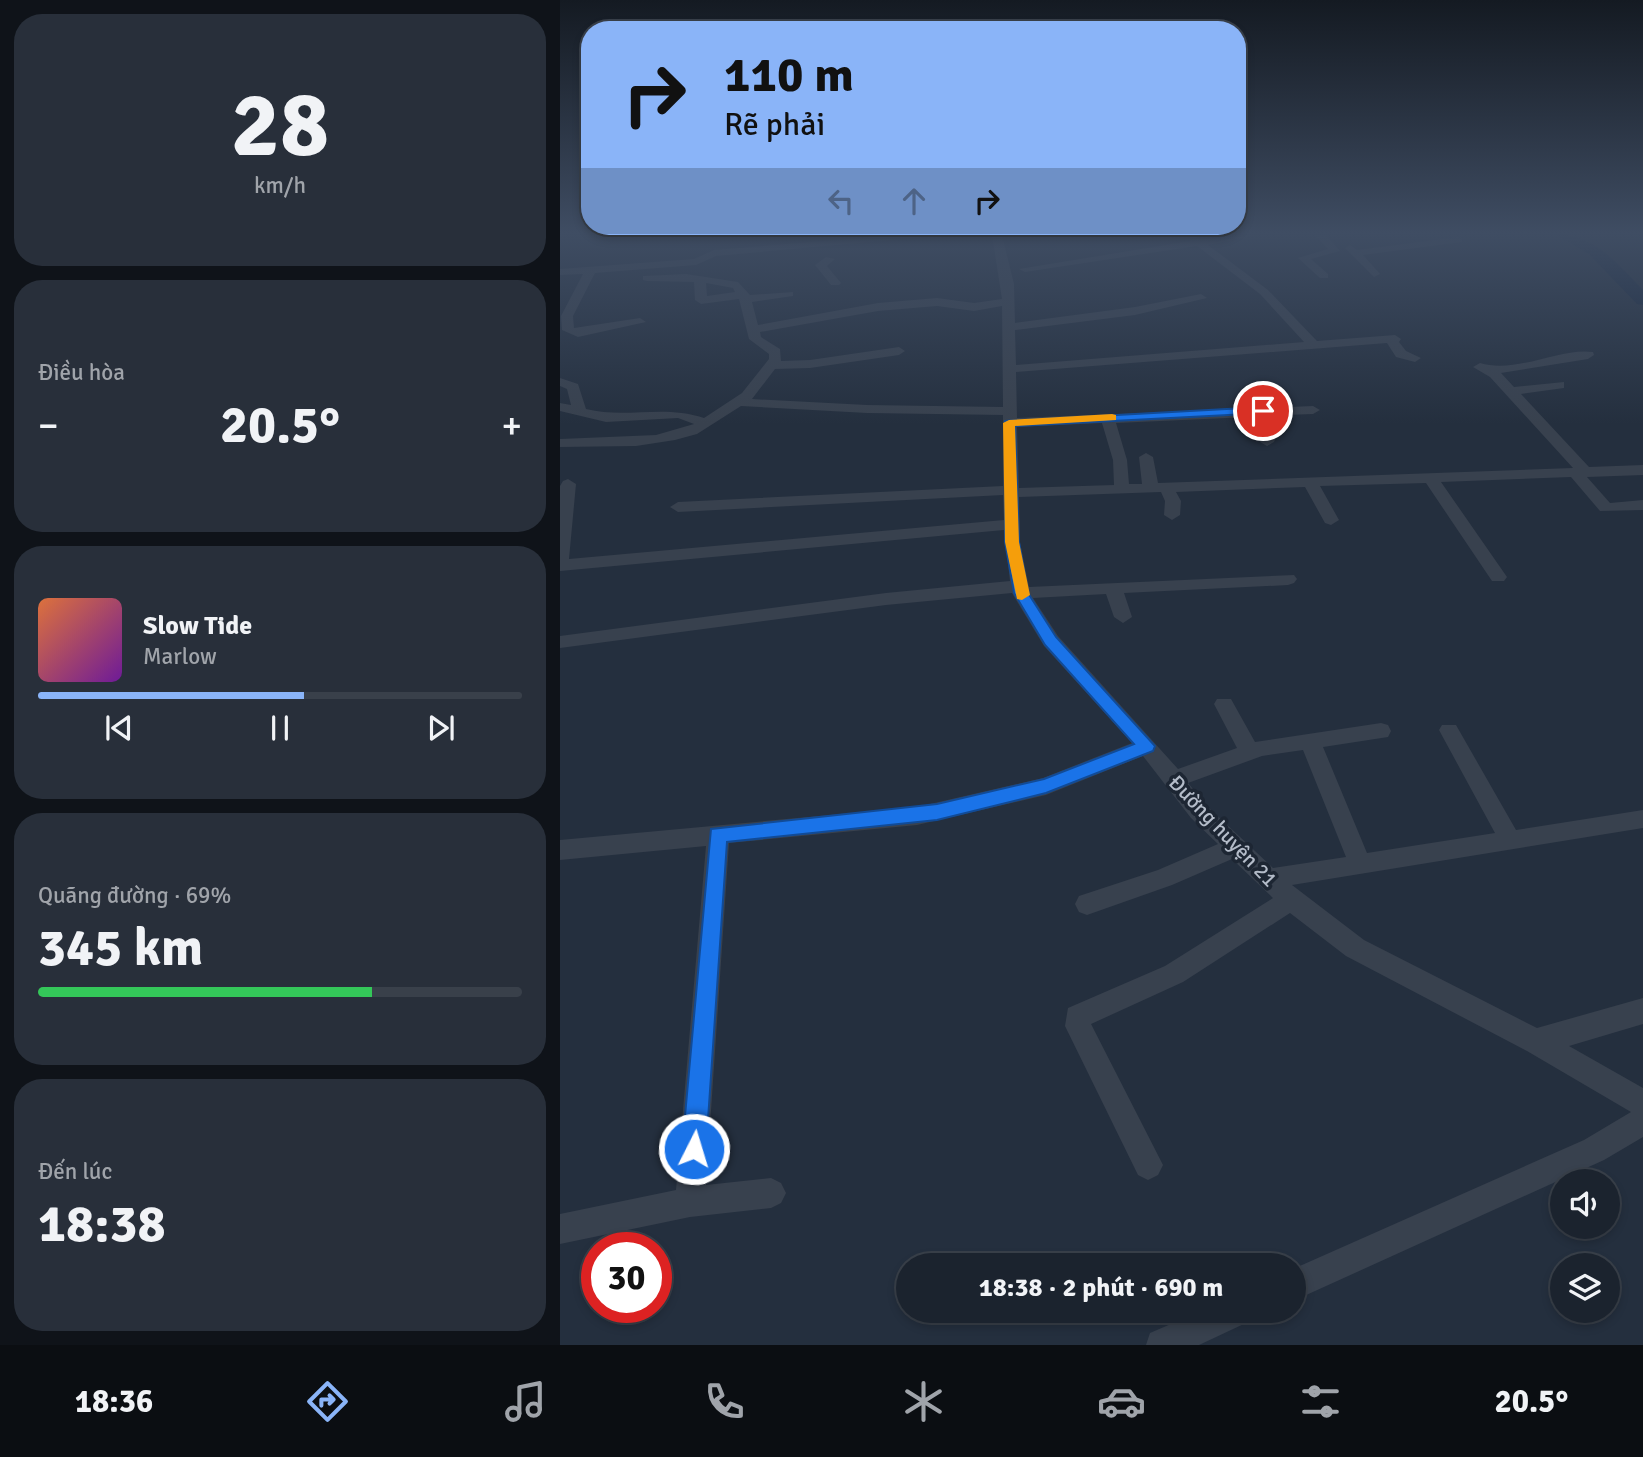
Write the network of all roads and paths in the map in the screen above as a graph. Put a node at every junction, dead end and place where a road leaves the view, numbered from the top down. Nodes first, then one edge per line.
1 (577, 298) edge
2 (744, 298) edge
3 (1009, 298) edge
4 (1201, 298) dead end
5 (1269, 298) edge
6 (1009, 301) junction
7 (640, 322) dead end
8 (1009, 327) junction
9 (754, 329) junction
10 (1287, 333) dead end
11 (1315, 346) junction
12 (1297, 347) junction
13 (899, 351) dead end
14 (1588, 355) dead end
15 (1415, 358) dead end
16 (772, 365) junction
17 (1009, 369) junction
18 (560, 382) edge
19 (1559, 385) dead end
20 (1511, 391) junction
21 (740, 402) junction
22 (560, 407) edge
23 (579, 409) junction
24 (1313, 410) dead end
25 (1280, 411) junction
26 (1009, 417) junction
27 (1108, 418) junction
28 (706, 423) junction
29 (1267, 442) dead end
30 (560, 443) edge
31 (1146, 457) dead end
32 (1643, 470) edge
33 (1580, 471) junction
34 (1432, 480) junction
35 (568, 484) dead end
36 (1311, 484) junction
37 (1159, 489) junction
38 (1122, 490) junction
39 (1011, 492) junction
40 (1643, 505) edge
41 (678, 506) dead end
42 (1172, 515) dead end
43 (1331, 520) dead end
44 (1012, 524) junction
45 (560, 566) edge
46 (1499, 577) dead end
47 (1288, 579) dead end
48 (1113, 588) junction
49 (1021, 590) junction
50 (1123, 617) dead end
51 (560, 642) edge
52 (1224, 704) dead end
53 (1449, 730) dead end
54 (1381, 731) dead end
55 (1310, 741) junction
56 (1147, 746) junction
57 (1250, 752) junction
58 (1172, 780) junction
59 (1643, 819) edge
60 (718, 835) junction
61 (1510, 840) junction
62 (1235, 847) junction
63 (560, 850) edge
64 (1360, 864) junction
65 (1269, 879) junction
66 (1290, 899) junction
67 (1087, 904) dead end
68 (1643, 1011) edge
69 (1536, 1042) junction
70 (1643, 1103) edge
71 (1643, 1121) edge
72 (1147, 1165) dead end
73 (771, 1193) dead end
74 (690, 1202) junction
75 (560, 1229) edge
76 (1306, 1279) edge
77 (1211, 1323) edge
78 (1162, 1345) edge

1 - 7 street
2 - 9 street
3 - 6 street, Đường huyện 21
4 - 8 street
5 - 11 street
6 - 8 street, Đường huyện 21
6 - 9 street
8 - 17 street, Đường huyện 21
9 - 16 street
10 - 12 street
11 - 12 street
11 - 15 street
12 - 17 street
13 - 16 street
14 - 20 street
16 - 21 street
17 - 26 street, Đường huyện 21
18 - 23 street
19 - 20 street
20 - 33 street
21 - 26 street
21 - 28 street
22 - 23 street
23 - 28 street
24 - 25 street
25 - 27 street
25 - 29 street
26 - 27 street
26 - 39 street, Đường huyện 21
27 - 38 street
28 - 30 street
31 - 37 street
32 - 33 street
33 - 34 street
33 - 40 street
34 - 36 street
34 - 46 street
35 - 45 street
36 - 37 street
36 - 43 street
37 - 38 street
37 - 42 street
38 - 39 street
39 - 41 street
39 - 44 street, Đường huyện 21
44 - 45 street
44 - 49 street, Đường huyện 21
47 - 48 street
48 - 49 street
48 - 50 street
49 - 51 street
49 - 56 street, Đường huyện 21
52 - 57 street
53 - 61 street
54 - 55 street
55 - 57 street
55 - 64 street
56 - 58 street, Đường huyện 21
56 - 60 street
57 - 58 street
58 - 62 street, Đường huyện 21
59 - 61 street
60 - 63 street
60 - 74 street
61 - 64 street
62 - 65 street, Đường huyện 21
62 - 67 street
64 - 65 street
65 - 66 street, Đường huyện 21
66 - 69 street, Đường huyện 21
66 - 72 street
68 - 69 street
69 - 70 street, Đường huyện 21
71 - 76 street
73 - 74 street
74 - 75 street
77 - 78 street

